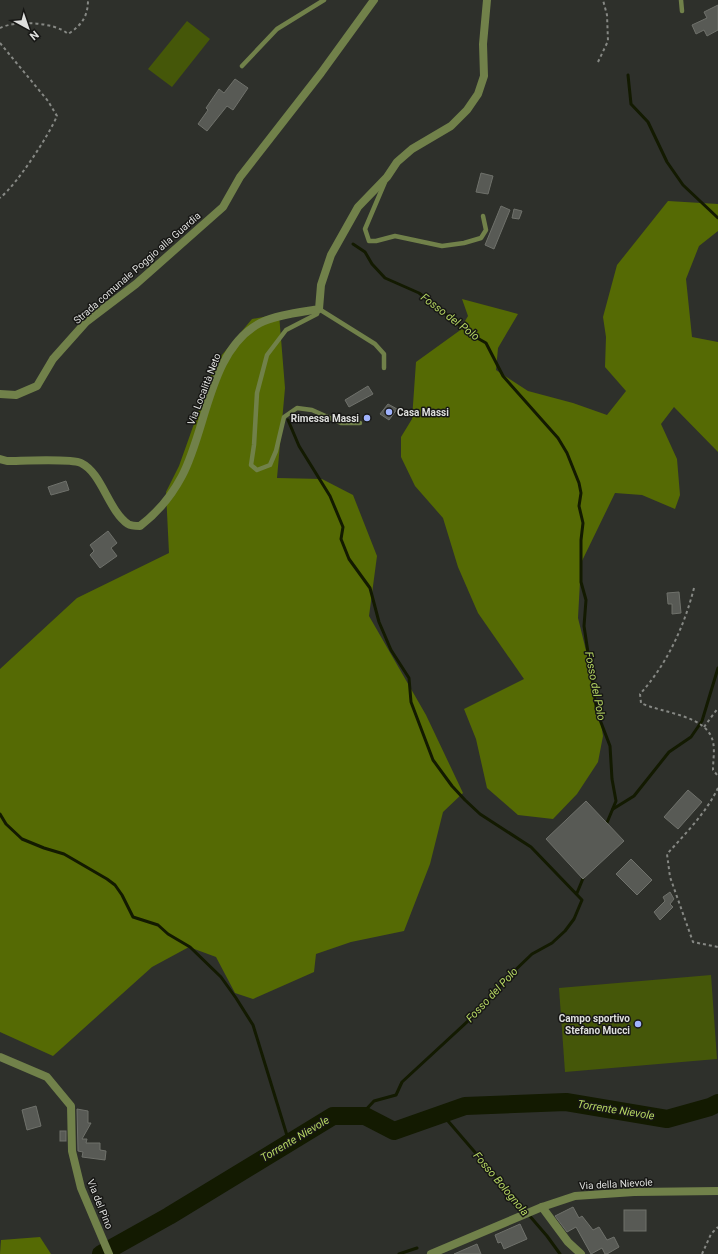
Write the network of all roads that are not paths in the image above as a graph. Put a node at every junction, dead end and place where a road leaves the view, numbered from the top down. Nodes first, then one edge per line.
1 (324, 0) edge
2 (374, 0) edge
3 (487, 0) edge
4 (681, 0) edge
5 (682, 11) dead end
6 (242, 66) dead end
7 (387, 177) junction
8 (482, 216) dead end
9 (319, 309) junction
10 (384, 368) dead end
11 (0, 394) edge
12 (360, 423) dead end
13 (0, 459) edge
14 (0, 1057) edge
15 (718, 1191) edge
16 (538, 1209) junction
17 (109, 1254) edge
18 (431, 1254) edge
19 (581, 1254) edge

1 - 6 lane
2 - 11 street, Strada comunale Poggio alla Guardia
3 - 7 street
4 - 5 lane
7 - 8 lane
7 - 9 street
9 - 10 lane
9 - 12 lane
9 - 13 street, Via Località Neto
14 - 17 street, Via del Pino
15 - 16 street, Via della Nievole
16 - 18 street, Via della Nievole
16 - 19 street

